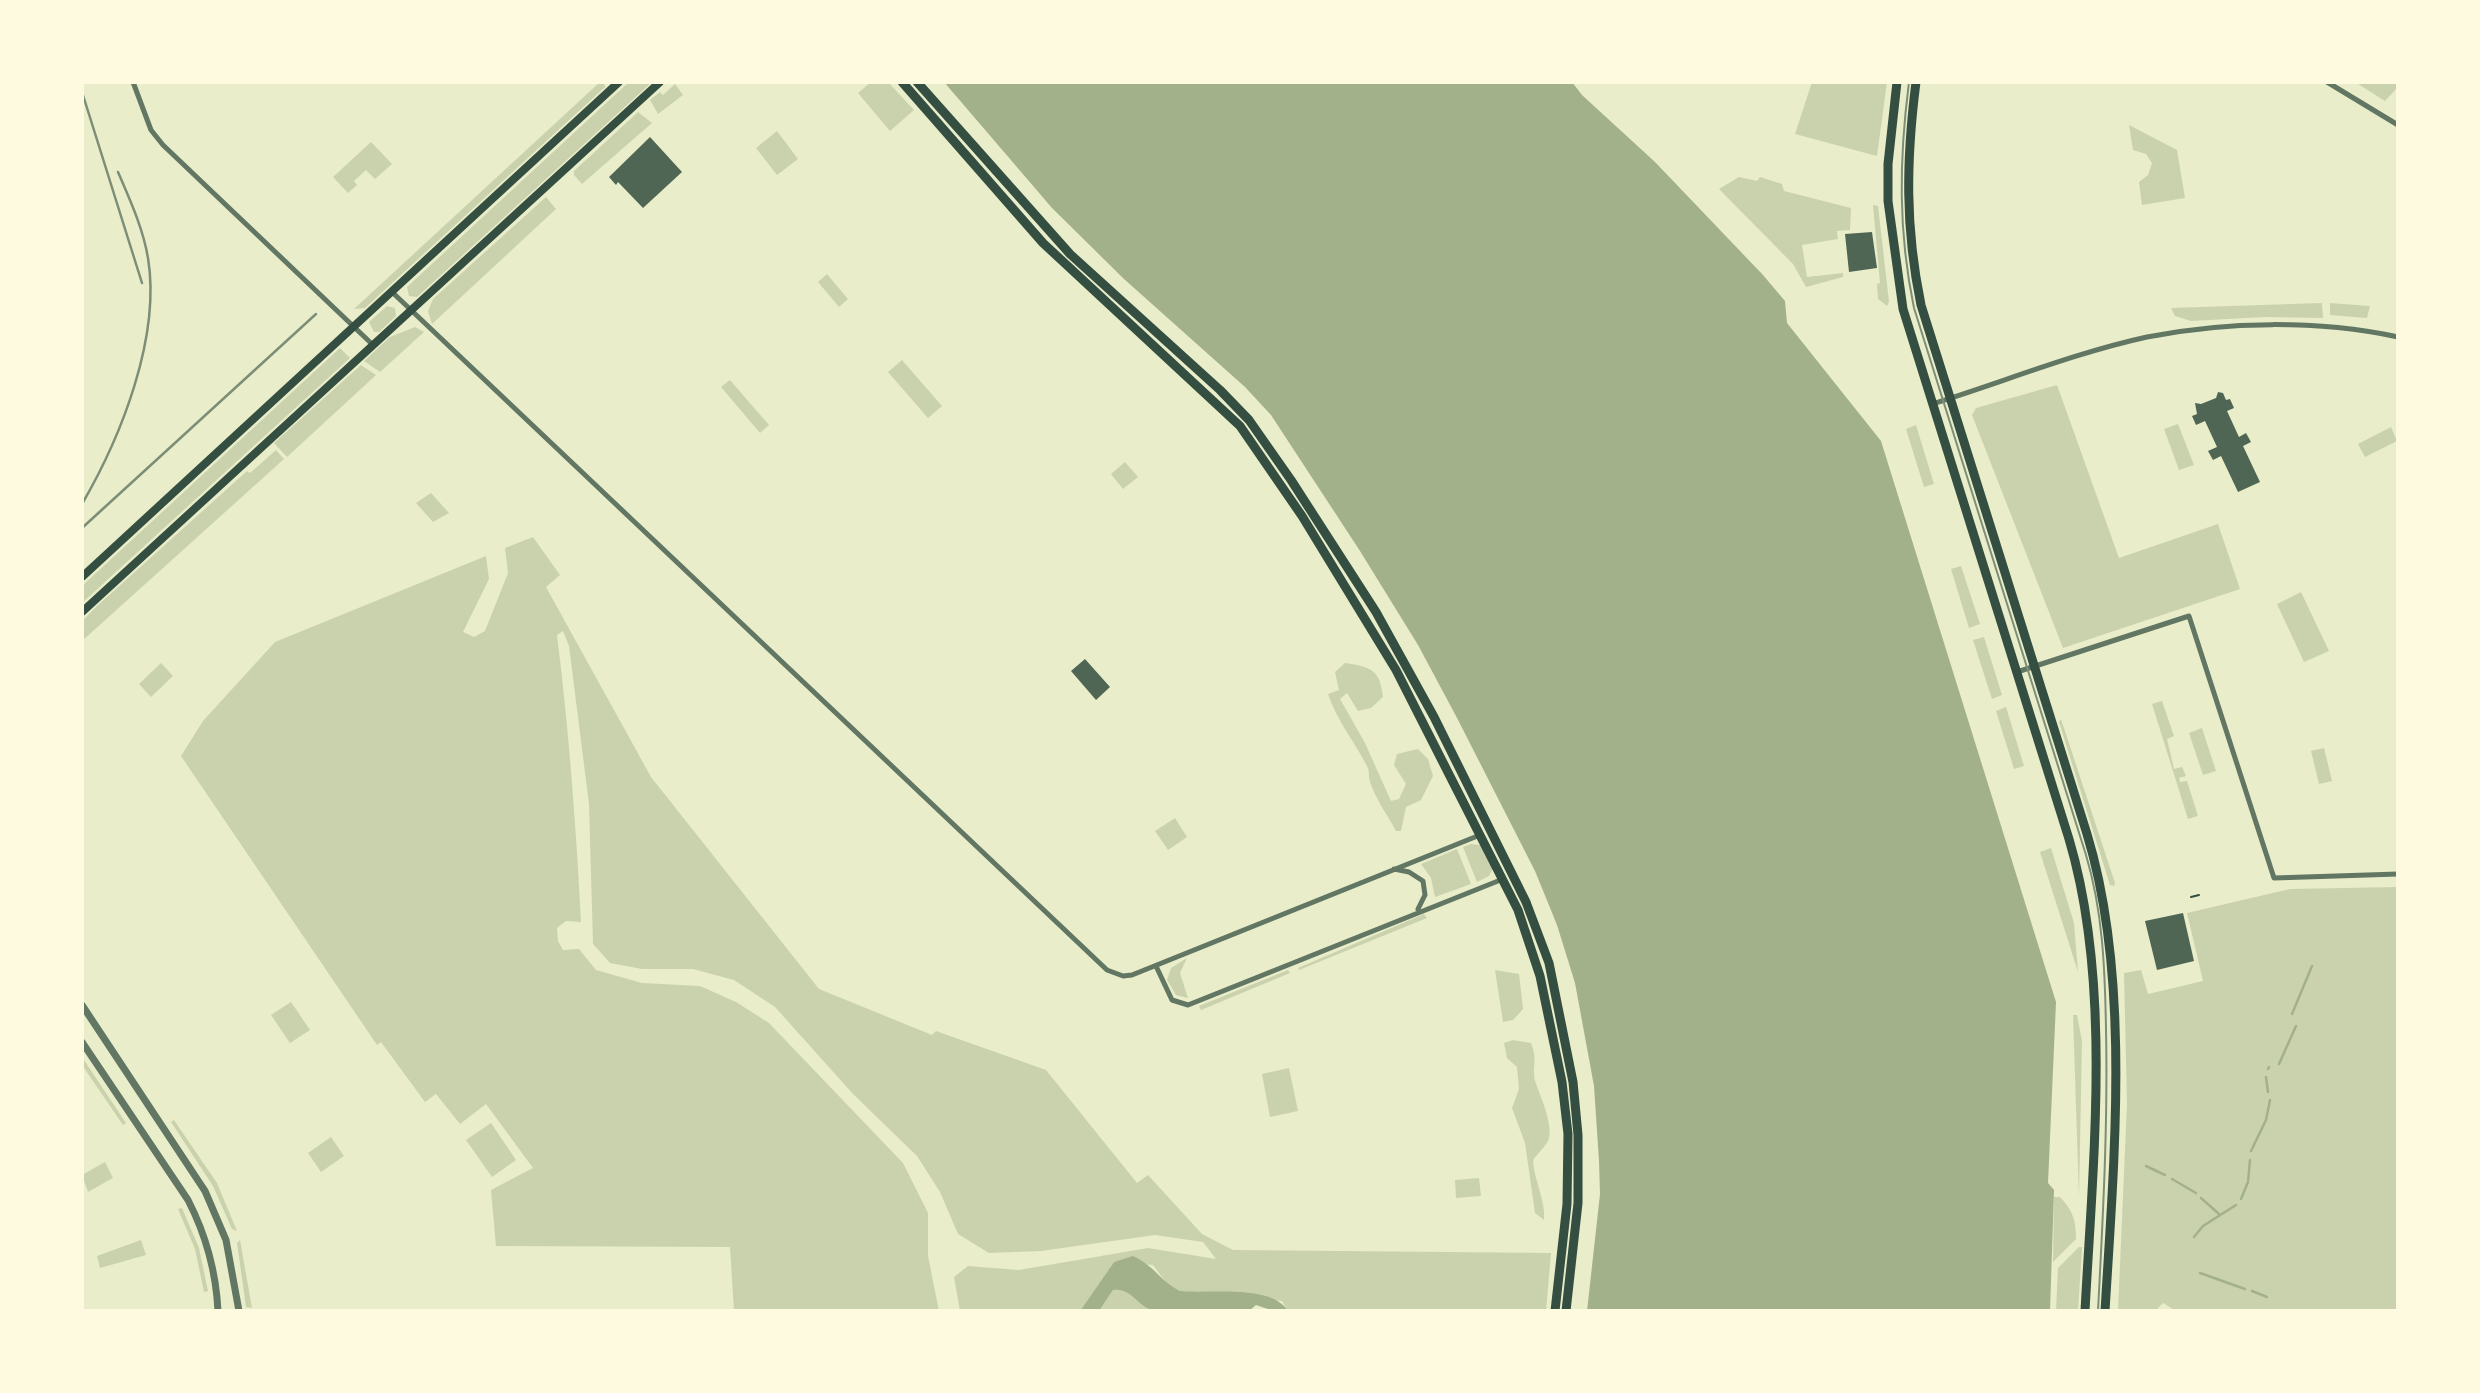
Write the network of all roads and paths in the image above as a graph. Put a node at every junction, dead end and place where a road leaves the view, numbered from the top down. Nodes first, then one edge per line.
1 (133, 82) edge
2 (620, 82) edge
3 (660, 82) edge
4 (902, 82) edge
5 (917, 82) edge
6 (1897, 82) edge
7 (1916, 82) edge
8 (2327, 82) edge
9 (2398, 125) edge
10 (392, 292) junction
11 (410, 311) junction
12 (355, 326) junction
13 (2398, 337) edge
14 (373, 345) junction
15 (1950, 398) junction
16 (1932, 404) junction
17 (82, 577) edge
18 (82, 612) edge
19 (2034, 667) junction
20 (2016, 673) junction
21 (1485, 833) junction
22 (1394, 869) junction
23 (2398, 874) edge
24 (1503, 878) junction
25 (2199, 895) dead end
26 (2191, 897) dead end
27 (1416, 912) junction
28 (1156, 966) junction
29 (82, 1005) edge
30 (82, 1042) edge
31 (218, 1311) edge
32 (239, 1311) edge
33 (1555, 1311) edge
34 (1566, 1311) edge
35 (2085, 1311) edge
36 (2105, 1311) edge

1 - 12 street
2 - 10 main road
3 - 11 main road
4 - 21 main road
5 - 21 main road
6 - 16 main road
7 - 15 main road
8 - 9 street
10 - 11 street
10 - 12 main road
11 - 14 main road
11 - 28 street
12 - 14 street
12 - 17 main road
13 - 15 street
14 - 18 main road
15 - 16 street
15 - 19 main road
16 - 20 main road
19 - 20 street
19 - 23 street
19 - 36 main road
20 - 35 main road
21 - 22 street
21 - 24 main road
21 - 34 main road
22 - 27 street
22 - 28 street
24 - 27 street
24 - 33 main road
25 - 26 path
27 - 28 street
29 - 32 street
30 - 31 street

